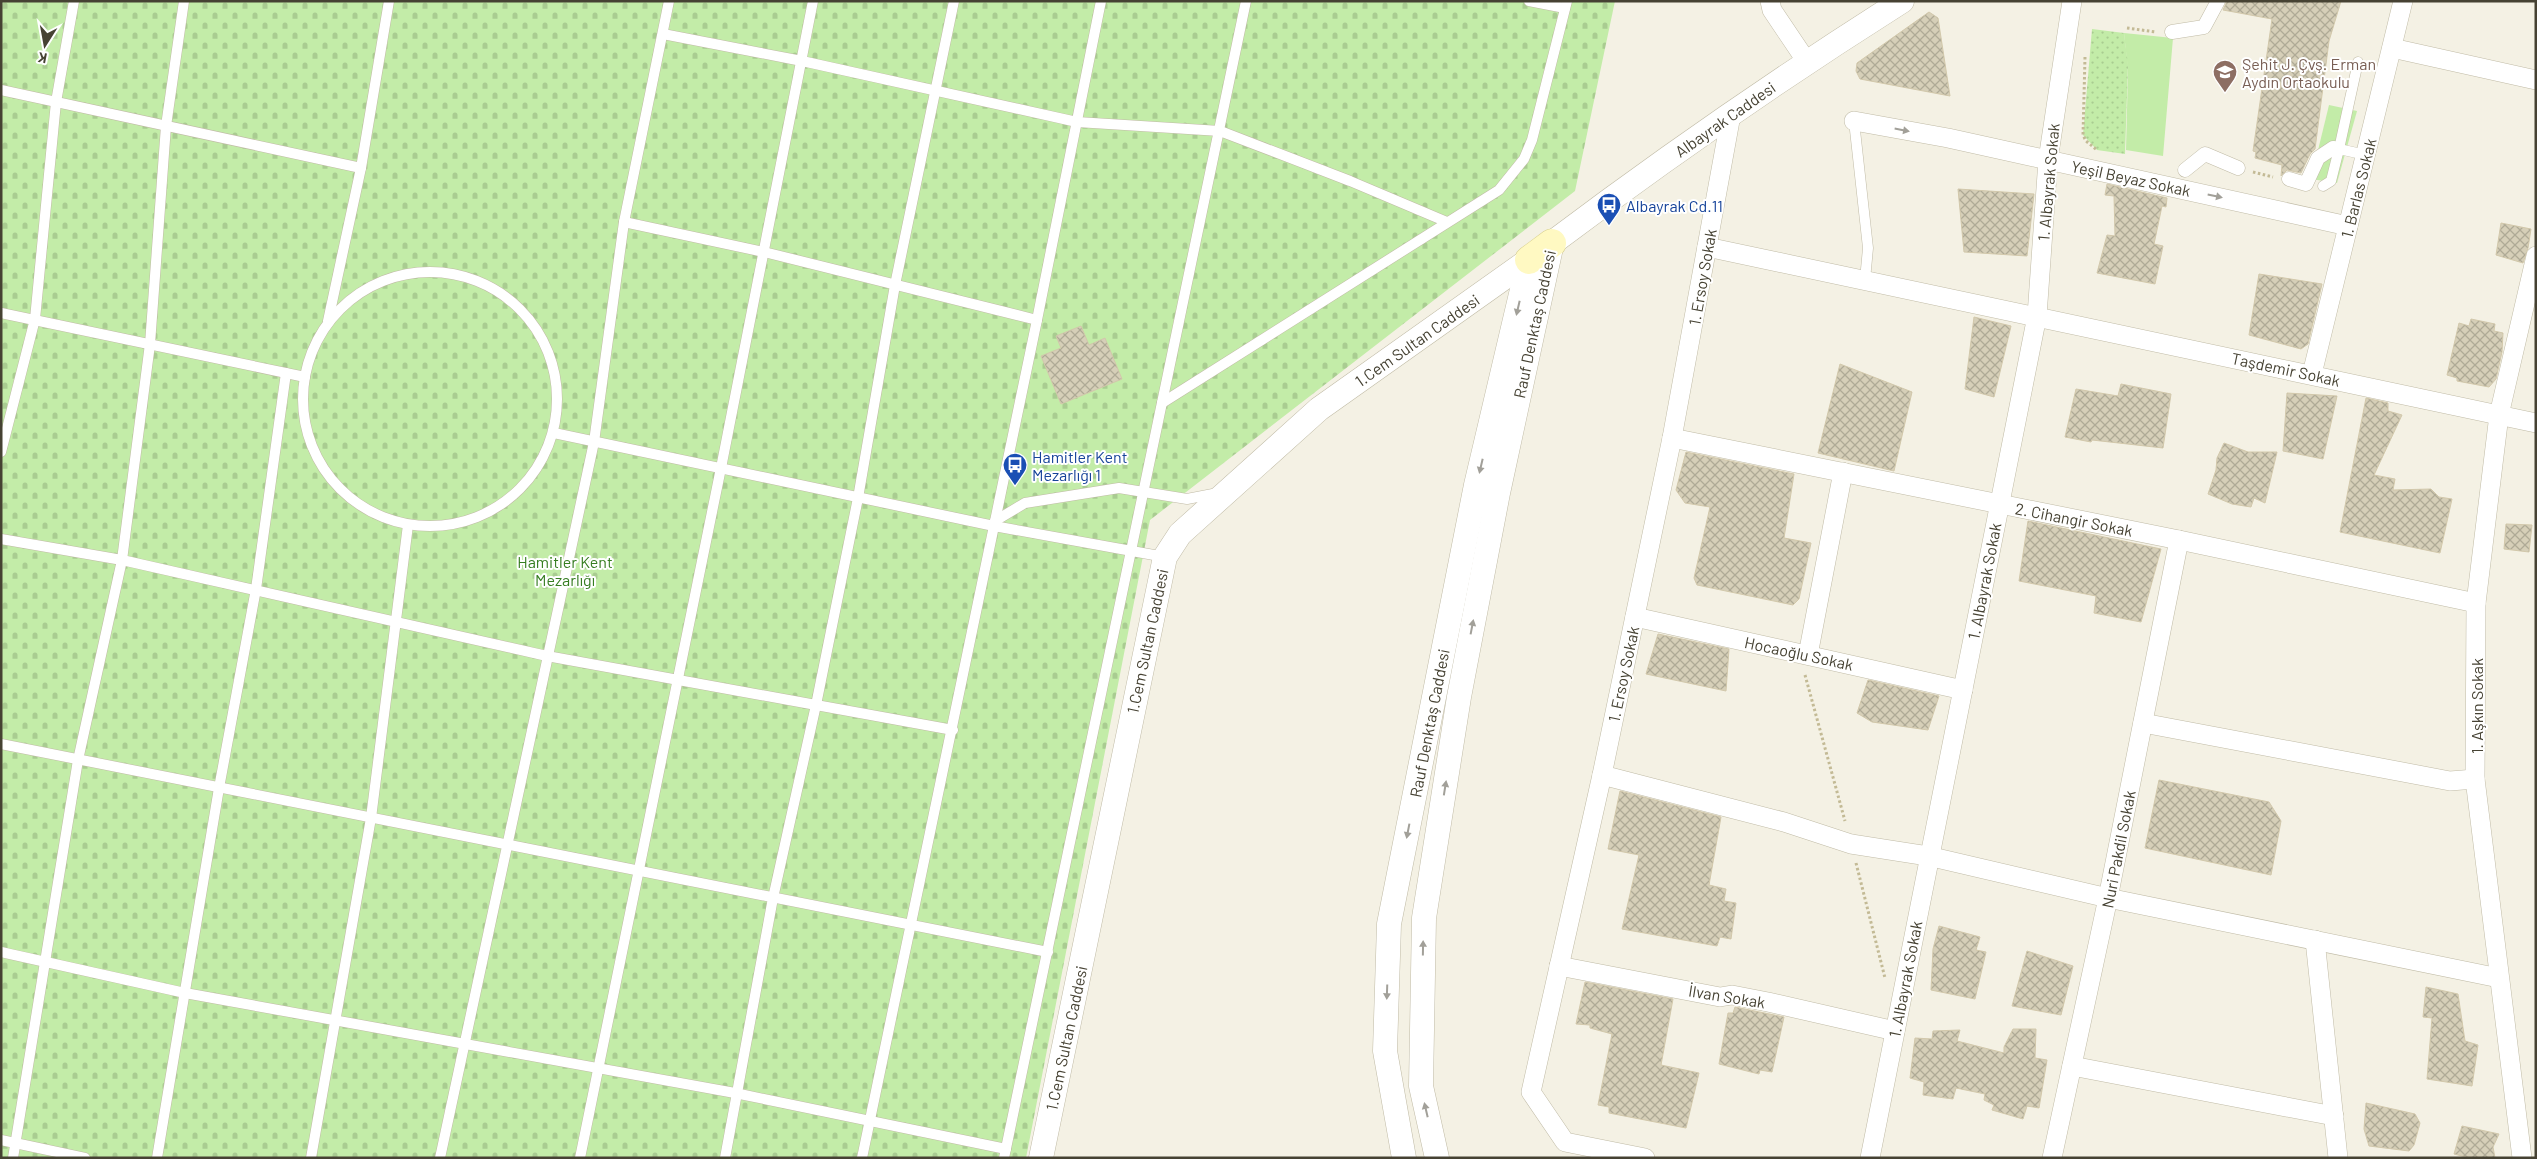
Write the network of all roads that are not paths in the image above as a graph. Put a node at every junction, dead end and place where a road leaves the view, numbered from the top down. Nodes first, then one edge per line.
1 (74, 1) edge
2 (184, 1) edge
3 (390, 1) edge
4 (669, 1) edge
5 (814, 1) edge
6 (954, 1) edge
7 (1101, 1) edge
8 (1246, 1) edge
9 (1529, 1) edge
10 (1770, 1) edge
11 (1902, 1) edge
12 (2058, 1) edge
13 (2072, 1) edge
14 (2218, 1) edge
15 (2403, 1) edge
16 (1566, 4) edge
17 (2069, 22) junction
18 (2172, 32) road end
19 (663, 34) junction
20 (2392, 48) junction
21 (802, 61) junction
22 (1807, 62) junction
23 (2358, 62) dead end
24 (2536, 80) edge
25 (1, 90) edge
26 (935, 91) junction
27 (56, 102) junction
28 (1731, 115) junction
29 (1854, 121) joint
30 (1076, 122) junction
31 (166, 126) junction
32 (1220, 131) junction
33 (2339, 149) junction
34 (2366, 156) junction
35 (2048, 160) junction
36 (361, 168) junction
37 (2238, 168) road end
38 (2185, 170) dead end
39 (2289, 180) road end
40 (2324, 186) dead end
41 (624, 222) junction
42 (1447, 222) junction
43 (2348, 226) junction
44 (1552, 243) junction
45 (1707, 247) junction
46 (764, 252) junction
47 (2536, 256) edge
48 (1529, 260) junction
49 (1865, 280) junction
50 (895, 285) junction
51 (1, 313) edge
52 (2037, 316) junction
53 (35, 319) junction
54 (1037, 320) junction
55 (328, 322) junction
56 (150, 344) junction
57 (286, 373) junction
58 (2312, 374) junction
59 (305, 377) junction
60 (1162, 404) junction
61 (2499, 415) junction
62 (2536, 423) edge
63 (554, 433) junction
64 (1672, 438) junction
65 (594, 442) junction
66 (1, 452) edge
67 (721, 468) junction
68 (1843, 472) junction
69 (1229, 490) junction
70 (1142, 492) junction
71 (858, 498) junction
72 (2000, 504) junction
73 (995, 523) junction
74 (408, 526) junction
75 (1, 540) edge
76 (2179, 540) junction
77 (1130, 551) junction
78 (1165, 557) junction
79 (122, 560) junction
80 (256, 589) junction
81 (2476, 603) junction
82 (1635, 617) junction
83 (394, 620) junction
84 (547, 656) junction
85 (1808, 656) junction
86 (678, 679) junction
87 (1963, 690) junction
88 (816, 705) junction
89 (2143, 723) junction
90 (952, 730) junction
91 (1, 744) edge
92 (78, 760) junction
93 (1602, 775) junction
94 (2475, 779) junction
95 (218, 788) junction
96 (371, 818) junction
97 (506, 845) junction
98 (1928, 856) junction
99 (639, 871) junction
100 (773, 898) junction
101 (2108, 898) junction
102 (911, 925) junction
103 (2315, 940) junction
104 (1, 952) edge
105 (1048, 952) junction
106 (46, 961) junction
107 (1559, 966) junction
108 (2499, 978) junction
109 (185, 993) junction
110 (335, 1020) junction
111 (1895, 1031) junction
112 (464, 1044) junction
113 (2072, 1066) junction
114 (598, 1068) junction
115 (736, 1093) junction
116 (2334, 1116) junction
117 (870, 1121) junction
118 (1, 1140) edge
119 (15, 1143) junction
120 (1005, 1153) edge
121 (13, 1158) edge
122 (84, 1158) edge
123 (157, 1158) edge
124 (311, 1158) edge
125 (440, 1158) edge
126 (580, 1158) edge
127 (725, 1158) edge
128 (862, 1158) edge
129 (1041, 1158) edge
130 (1404, 1158) edge
131 (1437, 1158) edge
132 (1645, 1158) edge
133 (1870, 1158) edge
134 (2052, 1158) edge
135 (2338, 1158) edge
136 (2522, 1158) edge

1 - 27 lane
2 - 31 lane
3 - 36 lane
4 - 19 lane
5 - 21 lane
6 - 26 lane
7 - 30 lane
8 - 32 lane
9 - 16 lane
10 - 22 street
11 - 22 street, Albayrak Caddesi
12 - 17 street
13 - 17 street, 1. Albayrak Sokak
14 - 18 street
15 - 20 street, 1. Barlas Sokak
16 - 42 lane
17 - 35 street, 1. Albayrak Sokak
19 - 21 lane
19 - 41 lane
20 - 24 street
20 - 34 street, 1. Barlas Sokak
21 - 26 lane
21 - 46 lane
22 - 28 street, Albayrak Caddesi
23 - 33 lane
25 - 27 lane
26 - 30 lane
26 - 50 lane
27 - 31 lane
27 - 53 lane
28 - 44 street, Albayrak Caddesi
28 - 45 street, 1. Ersoy Sokak
29 -> 35 street, Yeşil Beyaz Sokak
29 - 49 lane
30 - 32 lane
30 - 54 lane
31 - 36 lane
31 - 56 lane
32 - 42 lane
32 - 60 lane
33 - 34 lane
33 - 39 street
33 - 40 lane
34 - 43 street, 1. Barlas Sokak
35 -> 43 street, Yeşil Beyaz Sokak
35 - 52 street, 1. Albayrak Sokak
36 - 55 lane
37 - 38 street
41 - 46 lane
41 - 65 lane
42 - 60 lane
43 - 58 street, 1. Barlas Sokak
44 - 48 main road, Rauf Denktaş Caddesi
131 -> 44 street, Rauf Denktaş Caddesi
45 - 49 street, Taşdemir Sokak
45 - 64 street, 1. Ersoy Sokak
46 - 50 lane
46 - 67 lane
47 - 61 street, 1. Aşkın Sokak
48 - 69 street, 1.Cem Sultan Caddesi
48 -> 130 street, Rauf Denktaş Caddesi
49 - 52 street, Taşdemir Sokak
50 - 54 lane
50 - 71 lane
51 - 53 lane
52 - 58 street, Taşdemir Sokak
52 - 72 street, 1. Albayrak Sokak
53 - 56 lane
53 - 66 lane
54 - 73 lane
55 - 59 lane
55 - 63 lane
56 - 57 lane
56 - 79 lane
57 - 59 lane
57 - 80 lane
58 - 61 street, Taşdemir Sokak
59 - 74 lane
60 - 70 lane
61 - 62 street, Taşdemir Sokak
61 - 81 street, 1. Aşkın Sokak
63 - 65 lane
63 - 74 lane
64 - 68 street, 2. Cihangir Sokak
64 - 82 street, 1. Ersoy Sokak
65 - 67 lane
65 - 84 lane
67 - 71 lane
67 - 86 lane
68 - 72 street, 2. Cihangir Sokak
68 - 85 street
69 - 70 lane
69 - 78 street, 1.Cem Sultan Caddesi
70 - 73 lane
70 - 77 lane
71 - 73 lane
71 - 88 lane
72 - 76 street, 2. Cihangir Sokak
72 - 87 street, 1. Albayrak Sokak
73 - 77 lane
73 - 90 lane
74 - 83 lane
75 - 79 lane
76 - 81 street, 2. Cihangir Sokak
76 - 89 street, Nuri Pakdil Sokak
77 - 78 lane
77 - 105 lane
78 - 129 street, 1.Cem Sultan Caddesi
79 - 80 lane
79 - 92 lane
80 - 83 lane
80 - 95 lane
81 - 94 street, 1. Aşkın Sokak
82 - 85 street, Hocaoğlu Sokak
82 - 93 street, 1. Ersoy Sokak
83 - 84 lane
83 - 96 lane
84 - 86 lane
84 - 97 lane
85 - 87 street, Hocaoğlu Sokak
86 - 88 lane
86 - 99 lane
87 - 98 street, 1. Albayrak Sokak
88 - 90 lane
88 - 100 lane
89 - 94 street
89 - 101 street, Nuri Pakdil Sokak
90 - 102 lane
91 - 92 lane
92 - 95 lane
92 - 106 lane
93 - 98 street
93 - 107 street, 1. Ersoy Sokak
94 - 108 street, 1. Aşkın Sokak
95 - 96 lane
95 - 109 lane
96 - 97 lane
96 - 110 lane
97 - 99 lane
97 - 112 lane
98 - 101 street
98 - 111 street, 1. Albayrak Sokak
99 - 100 lane
99 - 114 lane
100 - 102 lane
100 - 115 lane
101 - 103 street
101 - 113 street, Nuri Pakdil Sokak
102 - 105 lane
102 - 117 lane
103 - 108 street
103 - 116 street
104 - 106 lane
105 - 120 lane
106 - 109 lane
106 - 119 lane
107 - 111 street, İlvan Sokak
107 - 132 street, 1. Ersoy Sokak
108 - 136 street, 1. Aşkın Sokak
109 - 110 lane
109 - 123 lane
110 - 112 lane
110 - 124 lane
111 - 133 street, 1. Albayrak Sokak
112 - 114 lane
112 - 125 lane
113 - 116 street
113 - 134 street, Nuri Pakdil Sokak
114 - 115 lane
114 - 126 lane
115 - 117 lane
115 - 127 lane
116 - 135 street
117 - 120 lane
117 - 128 lane
118 - 119 lane
119 - 121 lane
119 - 122 lane

